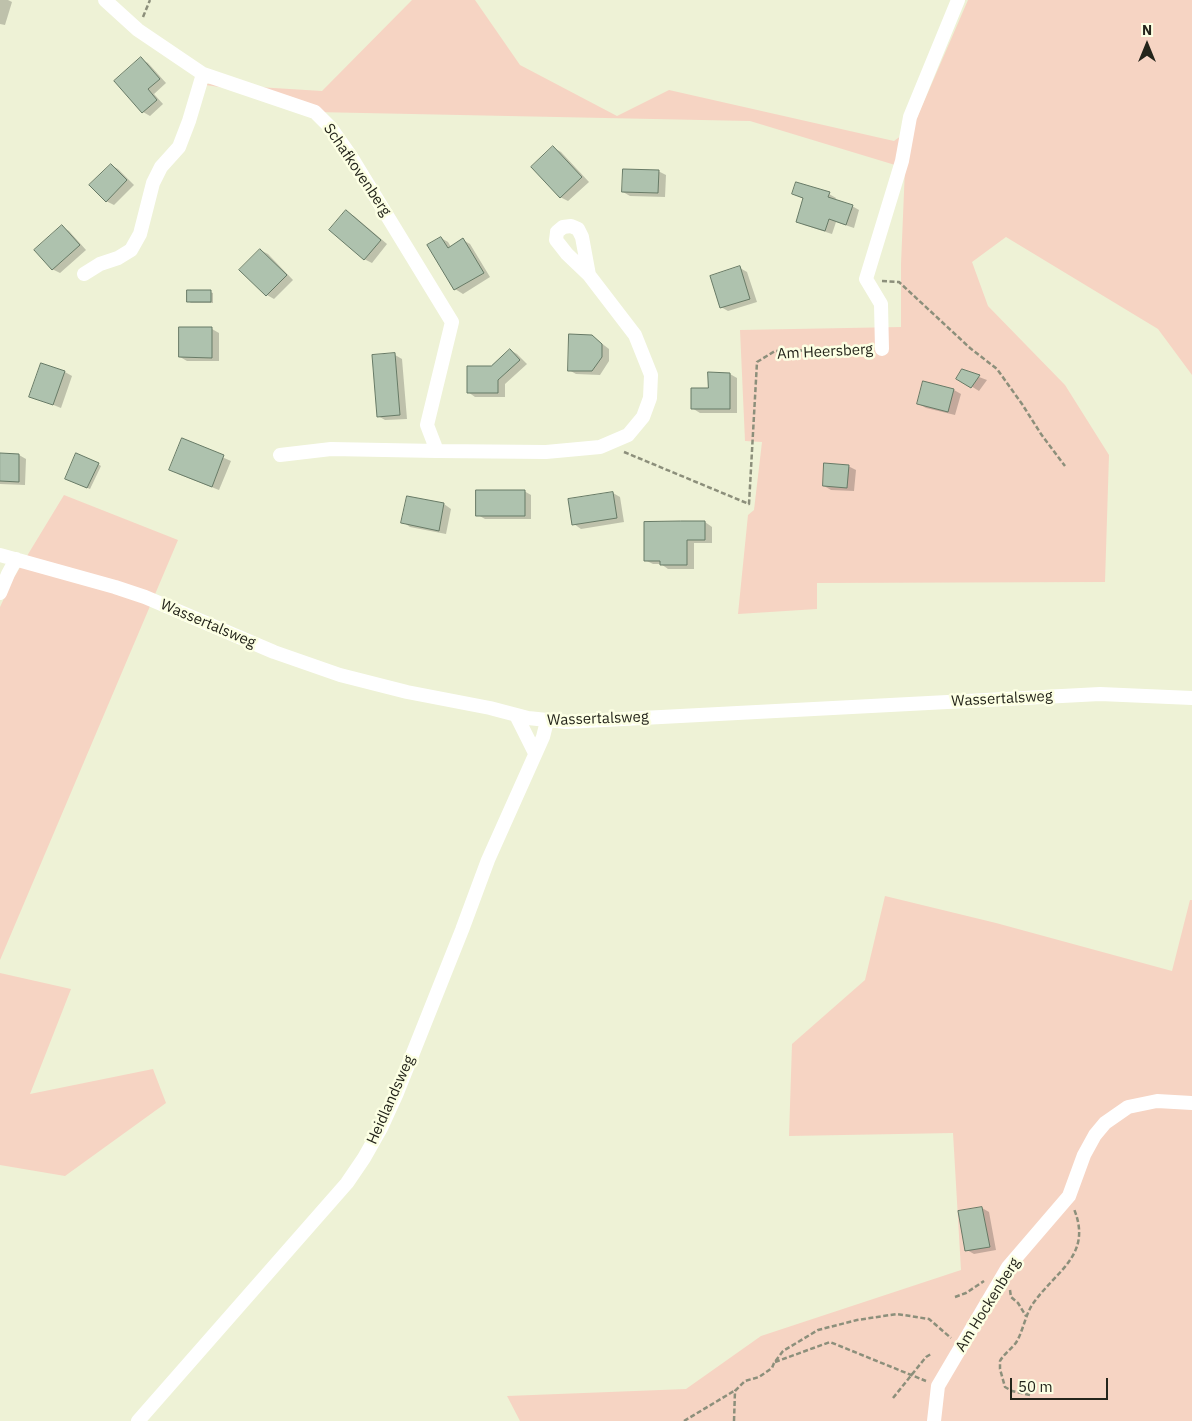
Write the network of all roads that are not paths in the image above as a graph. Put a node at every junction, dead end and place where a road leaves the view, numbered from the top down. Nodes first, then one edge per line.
1 (104, 0) edge
2 (958, 0) edge
3 (203, 74) junction
4 (84, 274) dead end
5 (589, 275) dead end
6 (882, 349) road end
7 (437, 451) junction
8 (280, 455) dead end
9 (0, 555) edge
10 (16, 559) junction
11 (0, 592) edge
12 (1192, 698) edge
13 (516, 715) junction
14 (547, 721) junction
15 (535, 753) junction
16 (1192, 1103) edge
17 (138, 1421) edge
18 (934, 1421) edge

1 - 3 street, Schafkovenberg
2 - 6 street, Am Heersberg
3 - 4 street
3 - 7 street, Schafkovenberg
5 - 7 street
7 - 8 street
9 - 10 street, Wassertalsweg
10 - 11 street
10 - 13 street, Wassertalsweg
12 - 14 street, Wassertalsweg
13 - 14 street, Wassertalsweg
13 - 15 street
14 - 15 street, Heidlandsweg
15 - 17 street, Heidlandsweg
16 - 18 street, Am Hockenberg

